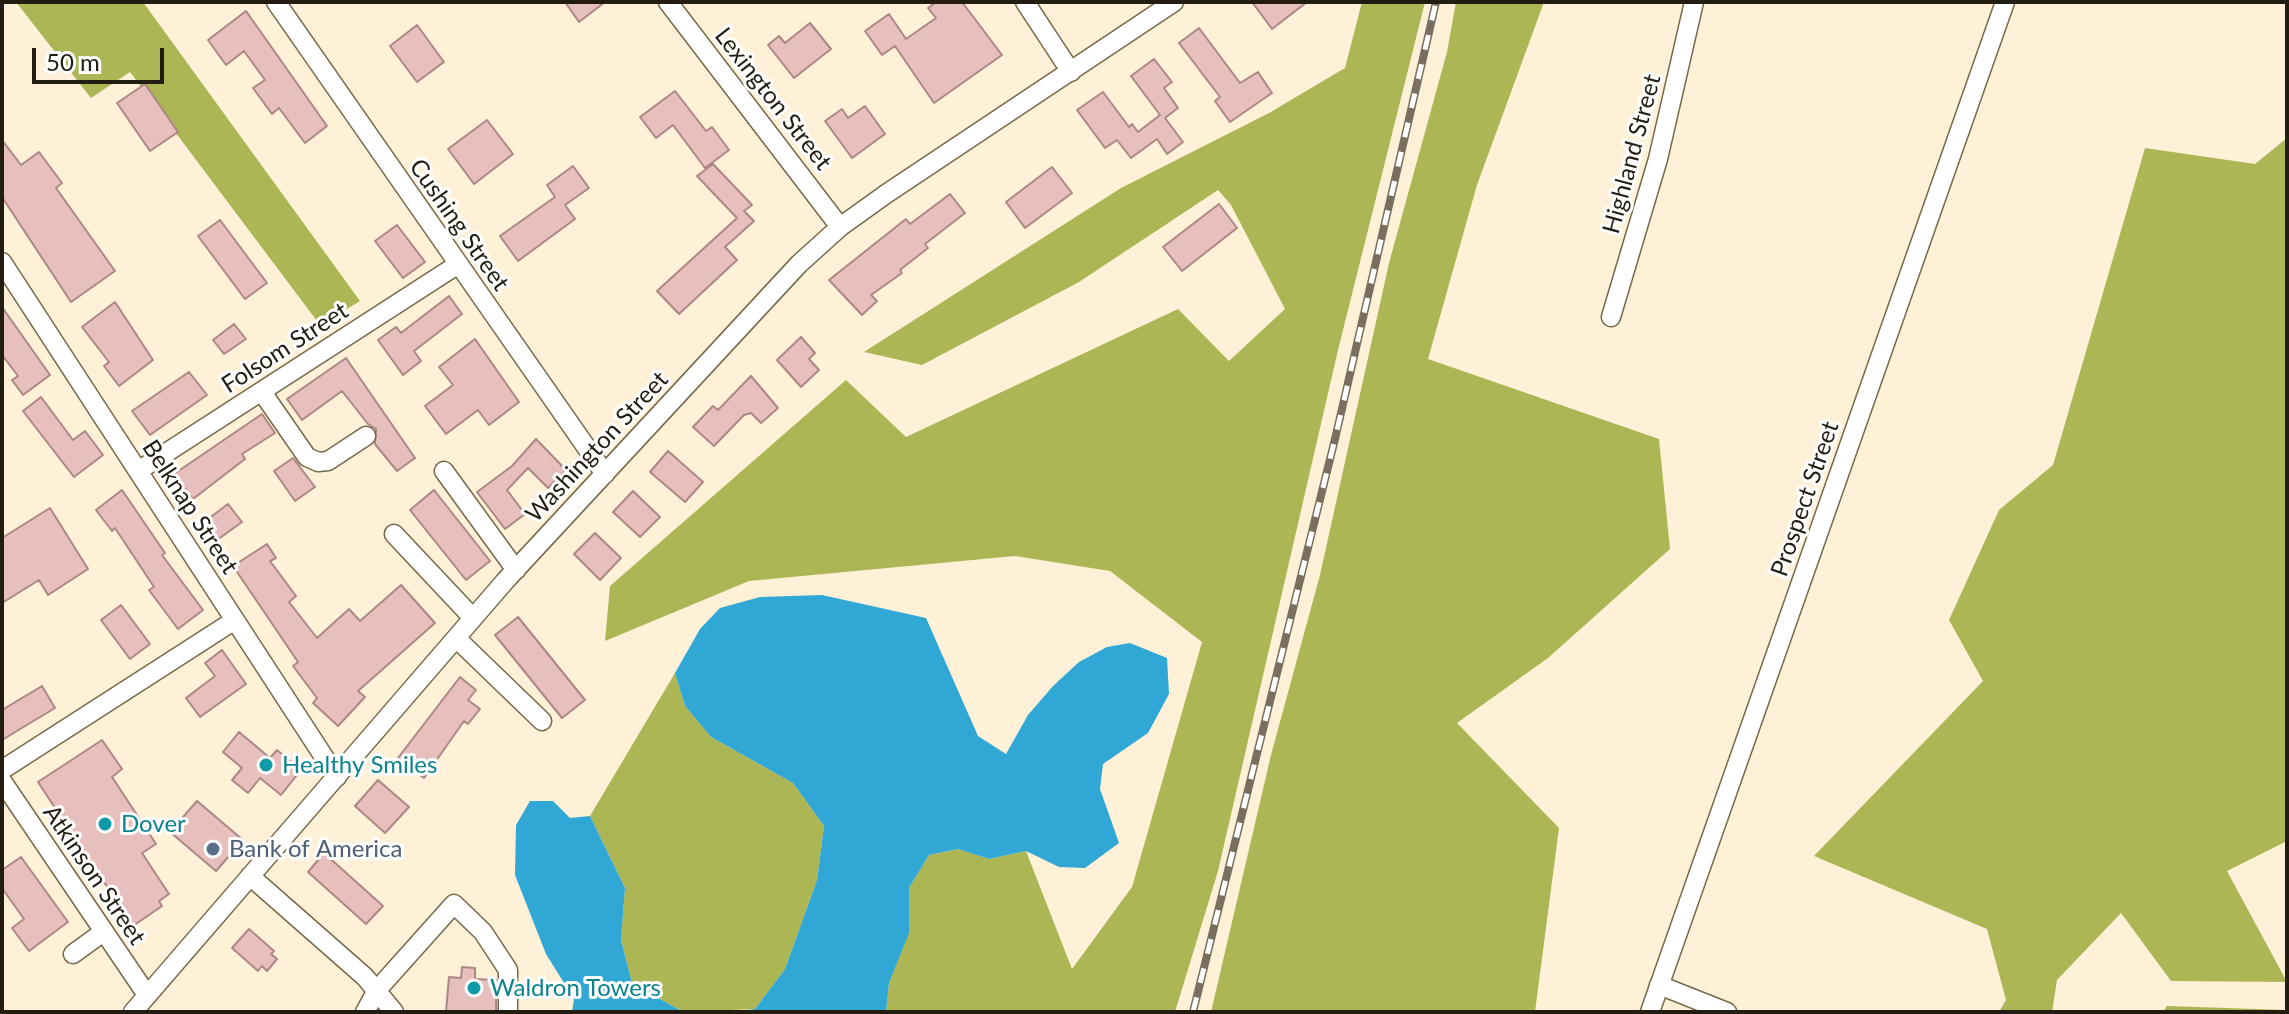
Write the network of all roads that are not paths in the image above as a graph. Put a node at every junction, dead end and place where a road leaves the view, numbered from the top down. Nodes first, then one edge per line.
1 (276, 2) edge
2 (668, 2) edge
3 (1025, 2) edge
4 (1174, 2) edge
5 (1694, 2) edge
6 (2005, 2) edge
7 (1071, 72) junction
8 (840, 227) junction
9 (2, 262) edge
10 (457, 265) junction
11 (1611, 317) dead end
12 (262, 392) junction
13 (366, 436) dead end
14 (138, 471) junction
15 (444, 471) dead end
16 (605, 474) junction
17 (394, 534) dead end
18 (511, 562) junction
19 (473, 618) junction
20 (235, 620) junction
21 (456, 638) junction
22 (542, 721) dead end
23 (2, 770) edge
24 (337, 777) junction
25 (2, 781) edge
26 (250, 876) junction
27 (102, 933) junction
28 (73, 954) dead end
29 (1659, 985) junction
30 (377, 990) junction
31 (147, 995) junction
32 (133, 1012) edge
33 (365, 1012) edge
34 (394, 1012) edge
35 (508, 1012) edge
36 (1650, 1012) edge
37 (1727, 1012) edge

1 - 10 street, Cushing Street
2 - 8 street, Lexington Street
3 - 7 street
4 - 7 street, Washington Street
5 - 11 street, Highland Street
6 - 29 street, Prospect Street
7 - 8 street, Washington Street
8 - 16 street, Washington Street
9 - 14 street, Belknap Street
10 - 12 street, Folsom Street
10 - 16 street, Cushing Street
12 - 13 street
12 - 14 street, Folsom Street
14 - 20 street, Belknap Street
15 - 18 street
16 - 18 street, Washington Street
17 - 19 street
18 - 19 street, Washington Street
19 - 21 street, Washington Street
20 - 23 street
20 - 24 street, Belknap Street
21 - 22 street
21 - 24 street, Washington Street
24 - 26 street, Washington Street
25 - 27 street, Atkinson Street
26 - 30 street
26 - 31 street, Washington Street
27 - 28 street
27 - 31 street, Atkinson Street
29 - 36 street, Prospect Street
29 - 37 street
30 - 33 street
30 - 34 street
30 - 35 street
31 - 32 street, Washington Street

